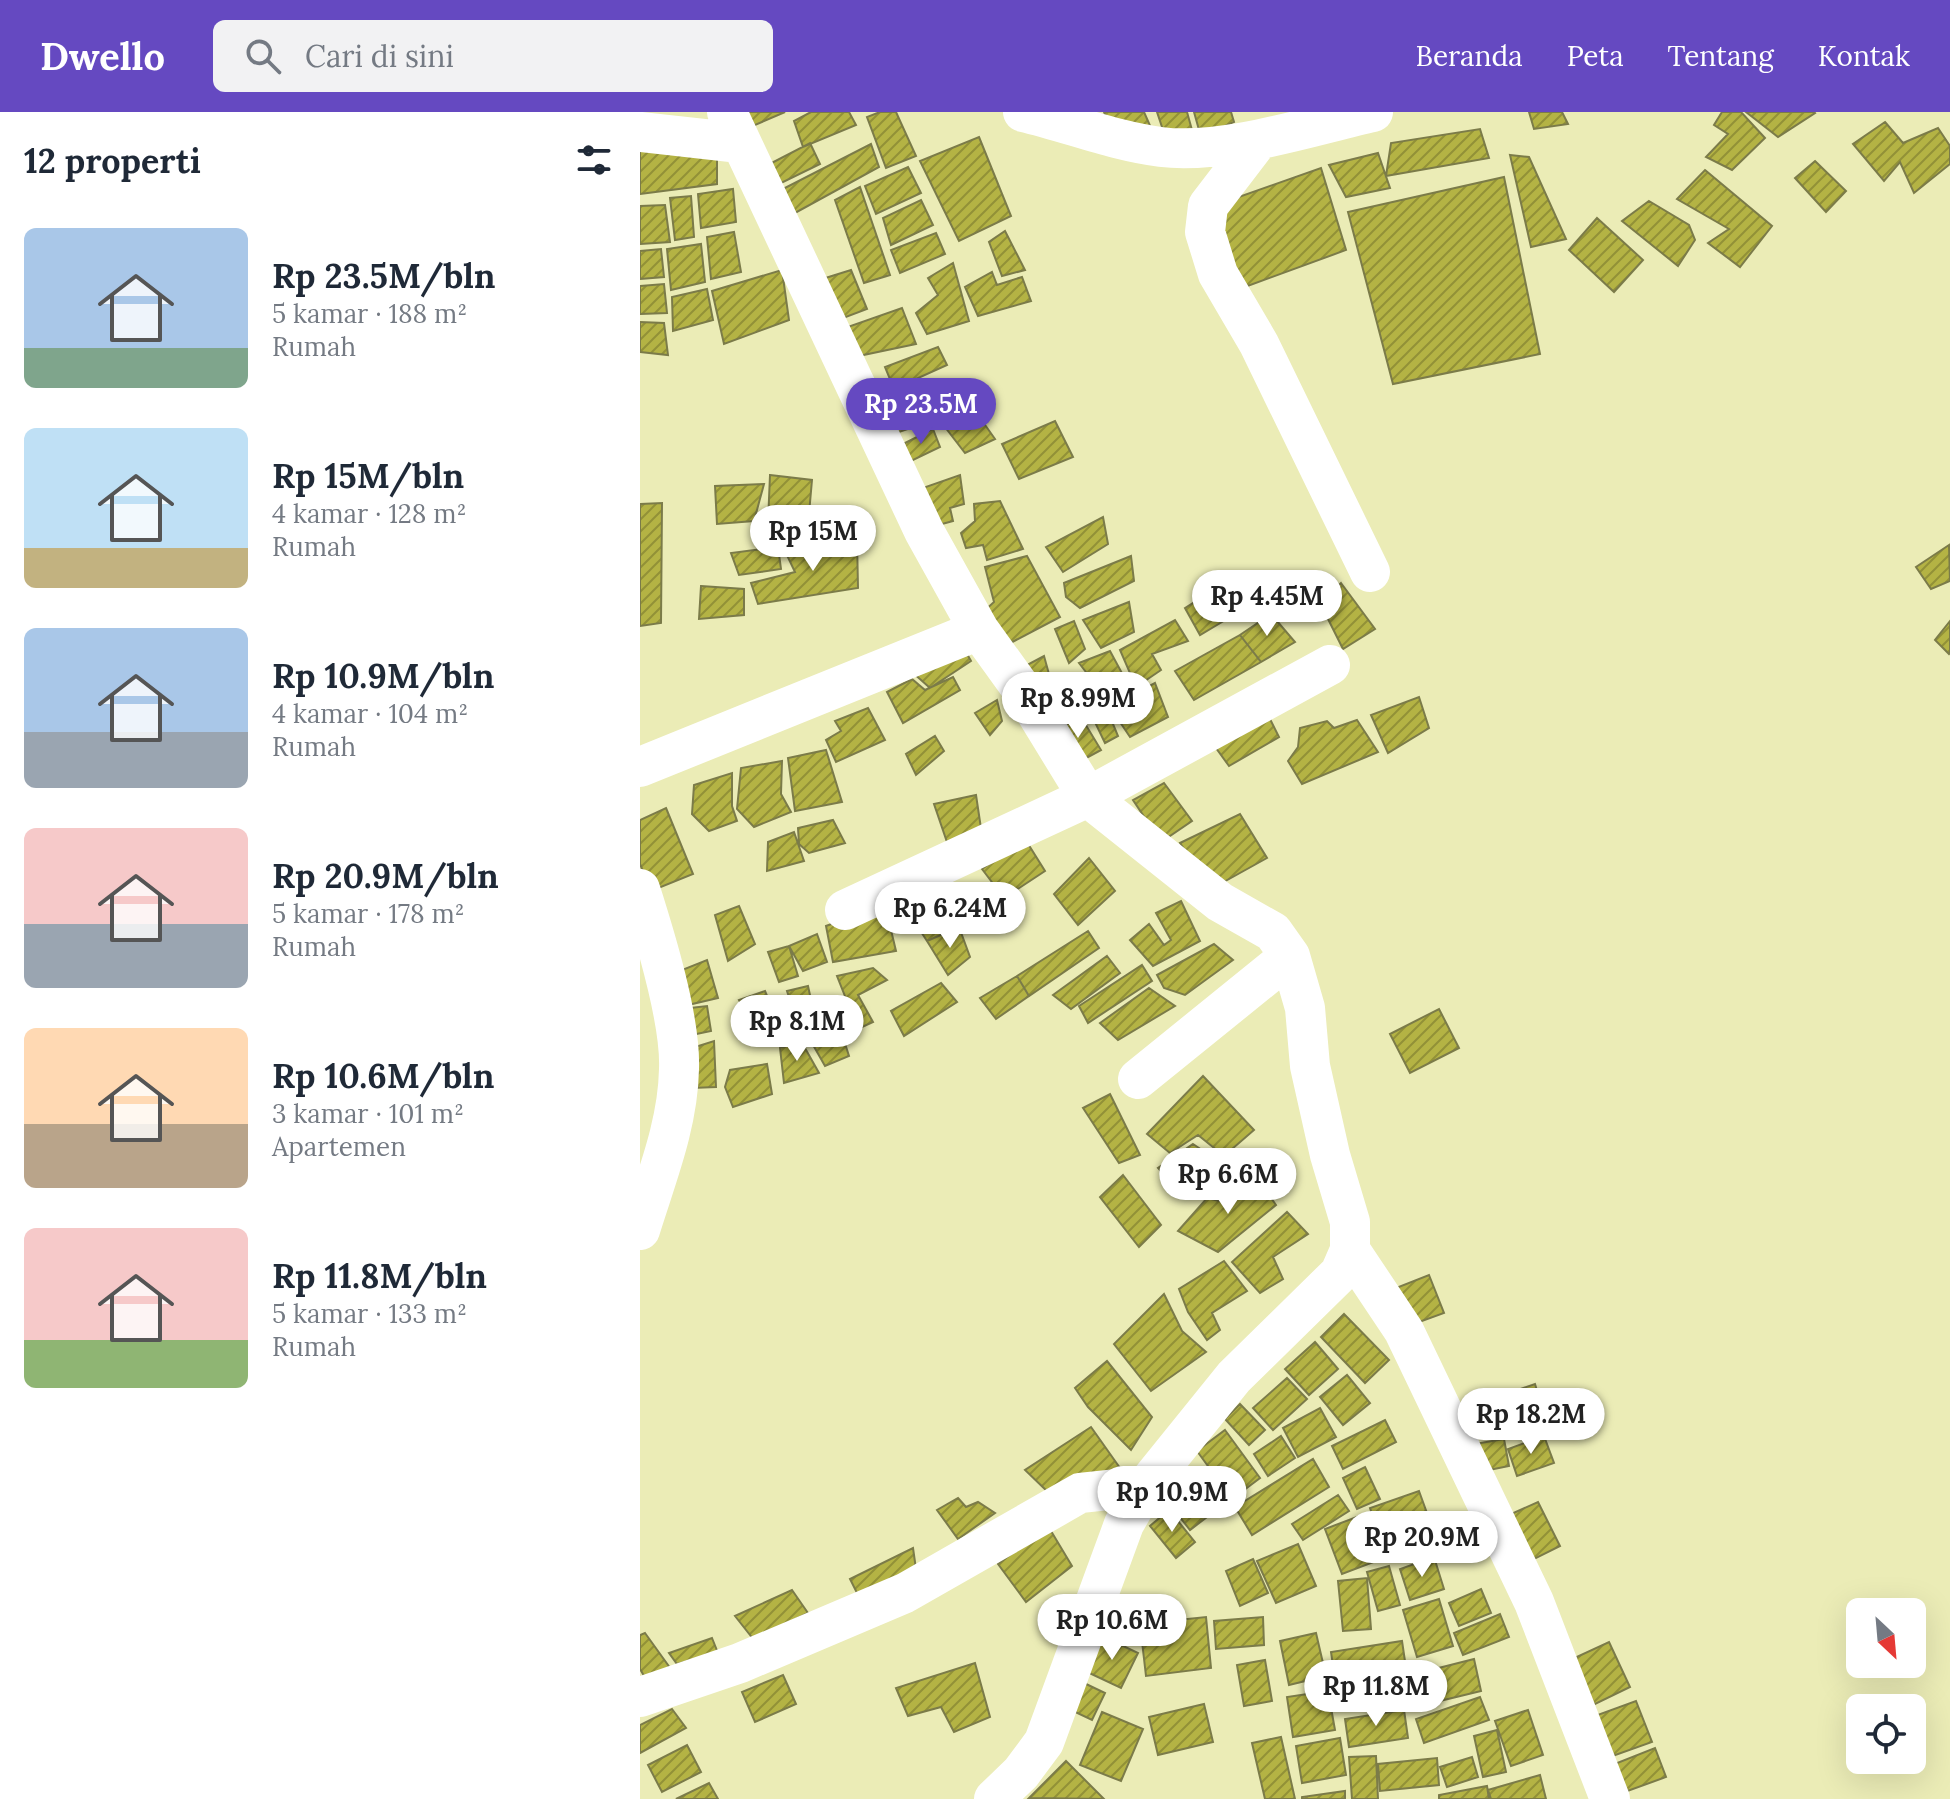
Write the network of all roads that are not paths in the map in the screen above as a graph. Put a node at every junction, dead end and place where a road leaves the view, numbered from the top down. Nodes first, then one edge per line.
1 (1023, 112) edge
2 (1373, 112) edge
3 (734, 128) edge
4 (640, 132) edge
5 (1257, 142) junction
6 (1370, 572) dead end
7 (979, 630) junction
8 (1330, 665) dead end
9 (640, 767) edge
10 (1088, 797) junction
11 (640, 889) edge
12 (845, 910) dead end
13 (1290, 956) junction
14 (1138, 1079) dead end
15 (640, 1230) edge
16 (1350, 1250) junction
17 (1146, 1486) junction
18 (640, 1697) edge
19 (994, 1799) edge
20 (1610, 1799) edge

1 - 5 street
2 - 5 street
3 - 4 street
3 - 7 street
5 - 6 street
7 - 9 street
7 - 10 street
8 - 10 street
10 - 12 street
10 - 13 street
11 - 15 street
13 - 14 street
13 - 16 street
16 - 17 street
16 - 20 street
17 - 18 street
17 - 19 street

